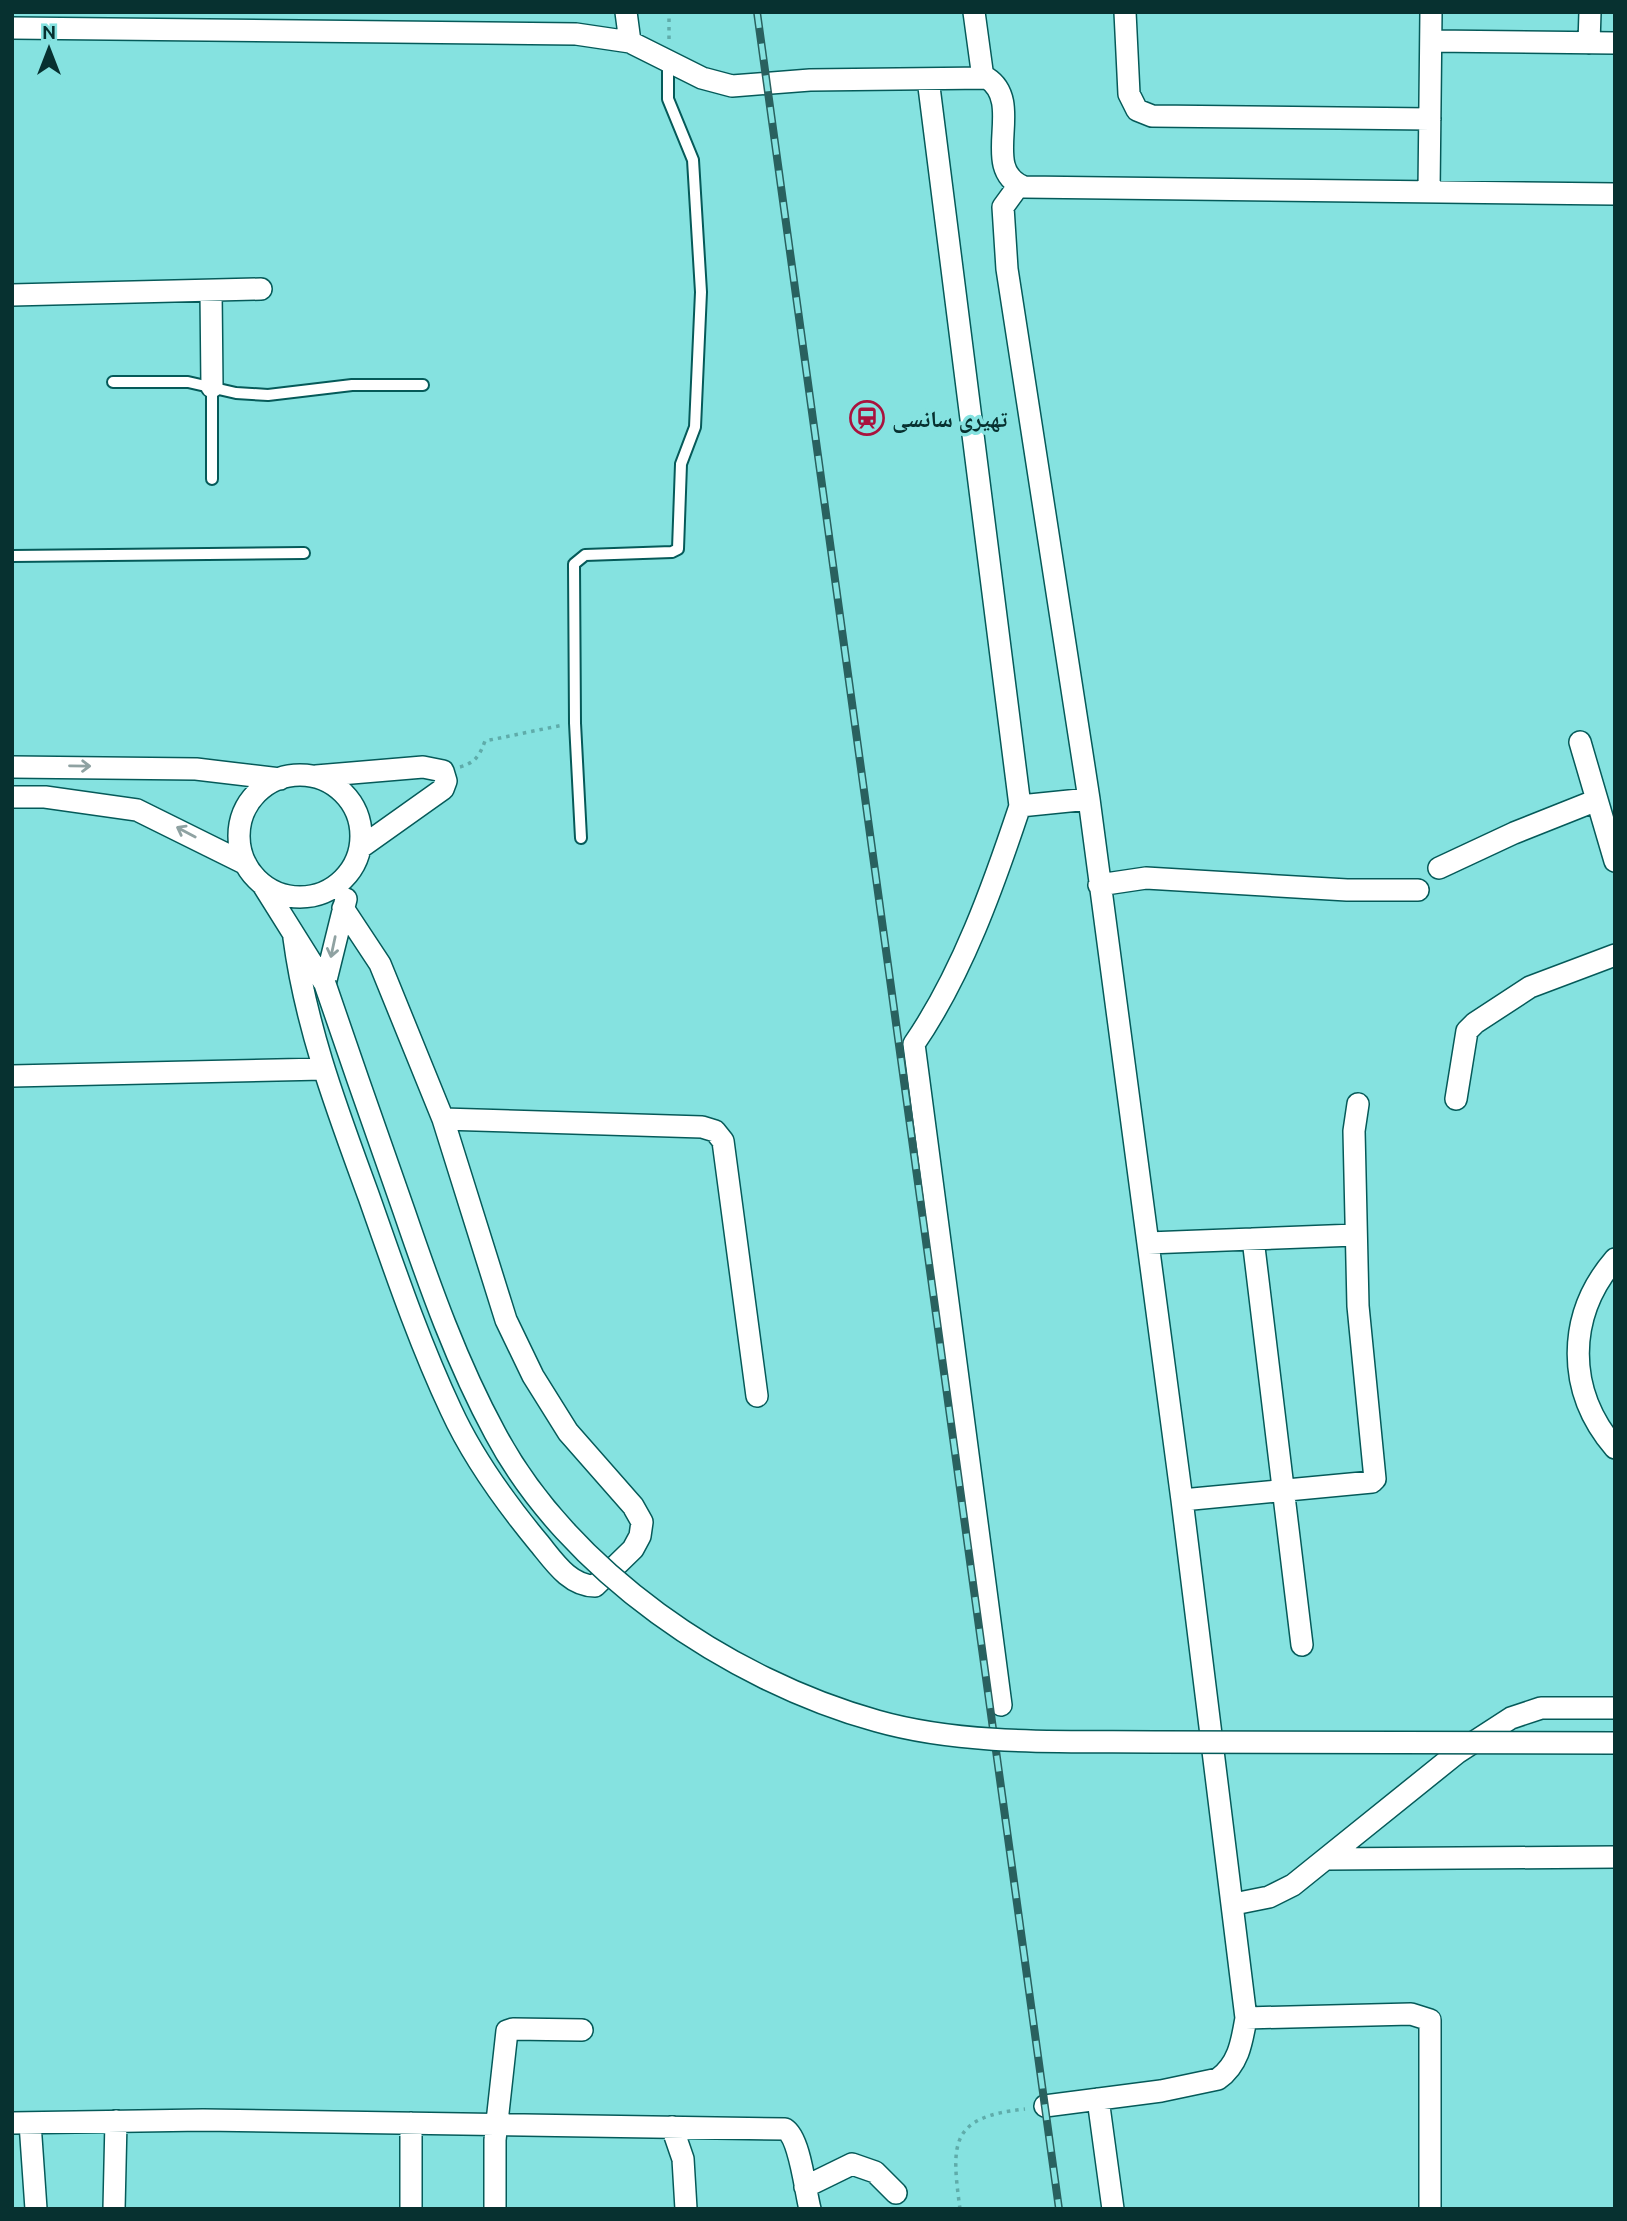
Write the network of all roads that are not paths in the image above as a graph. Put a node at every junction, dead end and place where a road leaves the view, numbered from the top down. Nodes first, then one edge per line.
1 (626, 12) edge
2 (974, 12) edge
3 (1125, 12) edge
4 (1431, 12) edge
5 (1590, 12) edge
6 (417, 23) edge
7 (12, 28) edge
8 (1431, 41) junction
9 (630, 42) junction
10 (1589, 43) junction
11 (1615, 43) edge
12 (668, 62) junction
13 (982, 78) junction
14 (928, 79) junction
15 (1430, 119) junction
16 (1019, 185) junction
17 (1429, 191) junction
18 (1615, 194) edge
19 (261, 289) dead end
20 (211, 291) junction
21 (12, 295) edge
22 (113, 382) dead end
23 (423, 384) dead end
24 (212, 387) junction
25 (212, 479) dead end
26 (304, 553) dead end
27 (12, 556) edge
28 (1580, 741) dead end
29 (12, 767) edge
30 (310, 776) junction
31 (280, 779) junction
32 (12, 797) edge
33 (1089, 799) junction
34 (1597, 800) junction
35 (1020, 806) junction
36 (580, 838) dead end
37 (357, 855) junction
38 (1615, 862) edge
39 (246, 864) junction
40 (1439, 868) dead end
41 (262, 883) junction
42 (1099, 885) junction
43 (1418, 890) dead end
44 (344, 908) junction
45 (294, 938) junction
46 (1615, 955) edge
47 (326, 984) junction
48 (323, 1069) junction
49 (12, 1076) edge
50 (1456, 1099) dead end
51 (1358, 1104) dead end
52 (443, 1119) junction
53 (1354, 1235) junction
54 (1253, 1239) junction
55 (1148, 1243) junction
56 (1615, 1259) edge
57 (757, 1396) dead end
58 (1615, 1448) edge
59 (1282, 1491) junction
60 (1182, 1500) junction
61 (1302, 1645) dead end
62 (1001, 1704) dead end
63 (1615, 1708) edge
64 (1615, 1743) edge
65 (1615, 1857) edge
66 (1327, 1859) junction
67 (1234, 1904) junction
68 (1246, 2018) junction
69 (582, 2029) dead end
70 (1098, 2099) junction
71 (1045, 2106) road end
72 (116, 2121) junction
73 (21, 2123) edge
74 (411, 2123) junction
75 (499, 2124) junction
76 (672, 2127) junction
77 (805, 2187) junction
78 (896, 2193) dead end
79 (36, 2209) edge
80 (114, 2209) edge
81 (411, 2209) edge
82 (495, 2209) edge
83 (686, 2209) edge
84 (810, 2209) edge
85 (1114, 2209) edge
86 (1430, 2209) edge

1 - 9 street
2 - 13 street
3 - 15 street
4 - 8 street
5 - 10 street
6 - 7 street
6 - 9 street
8 - 10 street
8 - 15 street
9 - 12 street
10 - 11 street
12 - 14 street
12 - 36 lane
13 - 14 street
13 - 16 street
14 - 35 street
15 - 17 street
16 - 17 street
16 - 33 street
17 - 18 street
19 - 20 street
20 - 21 street
20 - 24 street
22 - 24 lane
23 - 24 lane
24 - 25 lane
26 - 27 lane
28 - 34 street
29 -> 31 street
30 - 31 street
30 - 37 street
30 - 37 street
31 - 39 street
39 -> 32 street
33 - 35 street
33 - 42 street
34 - 38 street
34 - 40 street
35 - 62 street
37 - 41 street
37 - 44 street
39 - 41 street
41 - 45 street
42 - 43 street
42 - 55 street
44 -> 47 street
44 - 52 street
45 - 47 street
45 - 48 street
46 - 50 street
47 - 64 street, bridge
48 - 49 street
48 - 52 street
51 - 53 street
52 - 57 street
53 - 54 street
53 - 59 street
54 - 55 street
54 - 59 street
55 - 60 street
56 - 58 street
59 - 60 street
59 - 61 street
60 - 67 street
63 - 66 street
65 - 66 street
66 - 67 street
67 - 68 street
68 - 70 street
68 - 86 street
69 - 75 street
70 - 71 street
70 - 85 street
72 - 73 street
72 - 74 street
72 - 80 street
73 - 79 street
74 - 75 street
74 - 81 street
75 - 76 street
75 - 82 street
76 - 77 street
76 - 83 street
77 - 78 street
77 - 84 street

